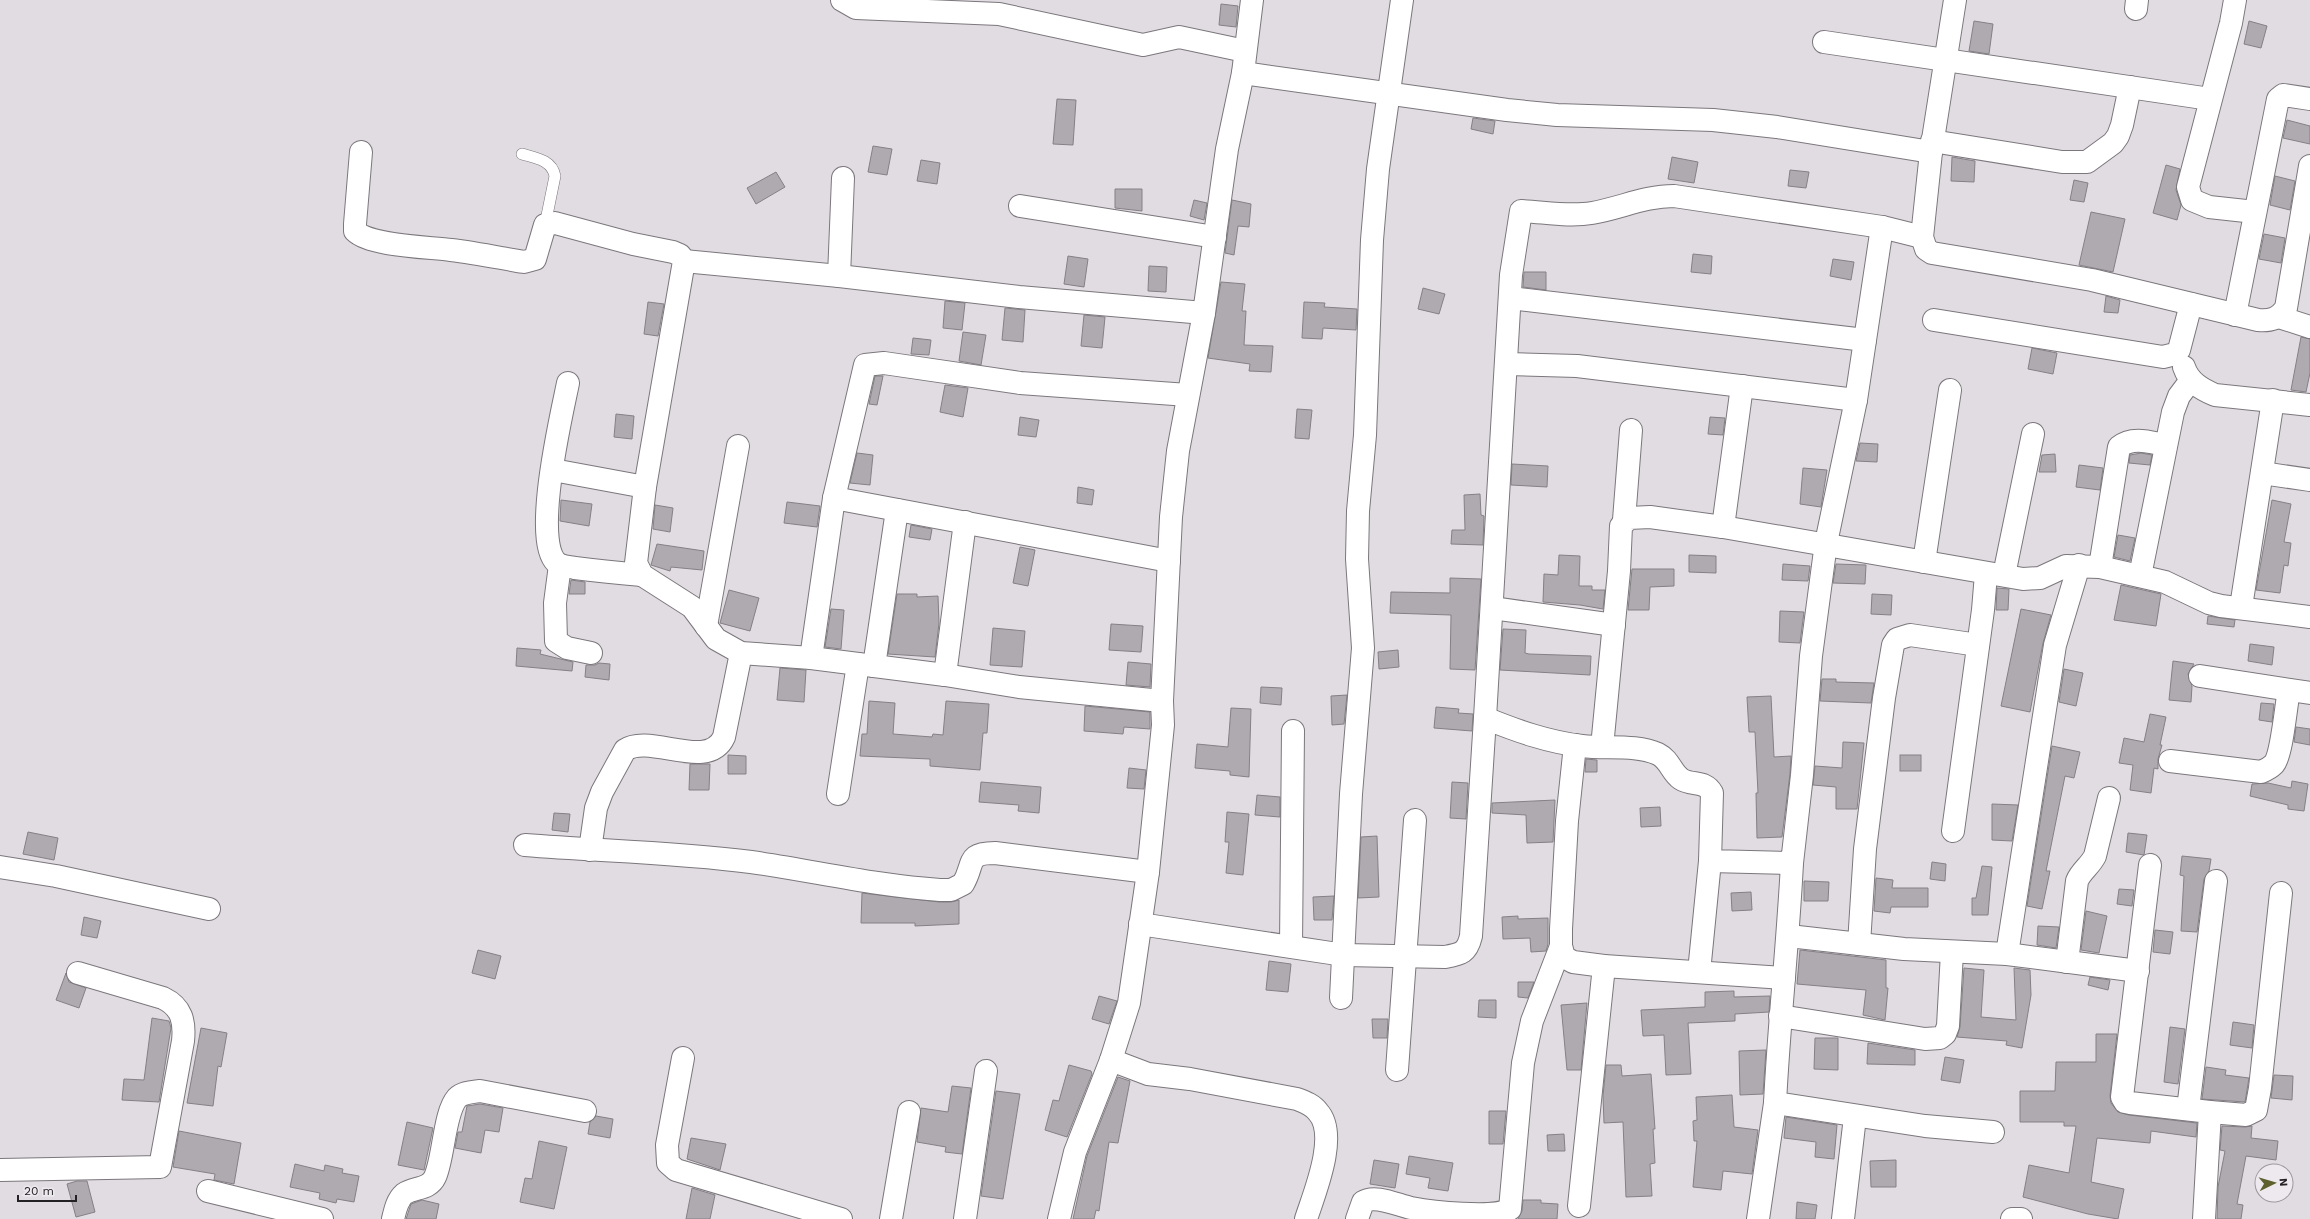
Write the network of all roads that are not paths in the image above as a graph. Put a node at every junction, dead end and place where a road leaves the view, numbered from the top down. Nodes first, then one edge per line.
1 (842, 0) edge
2 (1252, 0) edge
3 (1402, 0) edge
4 (1955, 0) edge
5 (2235, 0) edge
6 (1824, 42) dead end
7 (1245, 51) junction
8 (1945, 59) junction
9 (1243, 73) junction
10 (2130, 87) junction
11 (1389, 93) junction
12 (2210, 99) junction
13 (2310, 99) edge
14 (1931, 147) junction
15 (361, 152) dead end
16 (522, 154) dead end
17 (2310, 166) edge
18 (843, 178) dead end
19 (1020, 206) dead end
20 (2255, 212) junction
21 (545, 225) junction
22 (1882, 227) junction
23 (1215, 237) junction
24 (1922, 237) junction
25 (684, 261) junction
26 (839, 276) junction
27 (1510, 298) junction
28 (2192, 304) junction
29 (1204, 313) junction
30 (2235, 315) junction
31 (2279, 317) junction
32 (1934, 320) dead end
33 (2310, 326) edge
34 (1864, 340) junction
35 (2179, 350) junction
36 (1506, 364) junction
37 (2191, 380) junction
38 (568, 383) dead end
39 (1742, 386) junction
40 (1950, 390) dead end
41 (1188, 395) junction
42 (1856, 400) junction
43 (2273, 400) junction
44 (2310, 405) edge
45 (1631, 430) dead end
46 (2033, 434) dead end
47 (2165, 445) junction
48 (738, 446) dead end
49 (552, 470) junction
50 (2262, 473) junction
51 (2310, 480) edge
52 (645, 487) junction
53 (834, 498) junction
54 (897, 510) junction
55 (1624, 520) junction
56 (966, 522) junction
57 (1723, 527) junction
58 (1826, 543) junction
59 (1169, 561) junction
60 (1924, 562) junction
61 (560, 565) junction
62 (2079, 565) junction
63 (2100, 567) junction
64 (642, 575) junction
65 (1995, 575) junction
66 (2140, 576) junction
67 (2241, 607) junction
68 (1492, 608) junction
69 (2310, 617) edge
70 (1614, 625) junction
71 (706, 626) junction
72 (1978, 645) junction
73 (590, 653) dead end
74 (741, 653) junction
75 (812, 658) junction
76 (866, 665) junction
77 (945, 675) junction
78 (2200, 676) dead end
79 (2289, 690) junction
80 (2310, 693) edge
81 (1162, 701) junction
82 (1485, 718) junction
83 (1293, 731) dead end
84 (1575, 745) junction
85 (1602, 748) junction
86 (2170, 761) dead end
87 (838, 794) dead end
88 (2109, 798) dead end
89 (1415, 820) dead end
90 (1953, 831) dead end
91 (525, 845) dead end
92 (590, 850) junction
93 (1710, 861) junction
94 (1792, 863) junction
95 (2150, 865) dead end
96 (0, 867) edge
97 (1148, 872) junction
98 (2216, 881) dead end
99 (2281, 893) dead end
100 (209, 909) dead end
101 (1140, 924) junction
102 (1789, 936) junction
103 (1859, 944) junction
104 (1291, 946) junction
105 (1560, 946) junction
106 (1952, 952) junction
107 (2007, 954) junction
108 (1344, 955) junction
109 (1405, 957) junction
110 (2067, 962) junction
111 (1604, 966) junction
112 (2138, 971) junction
113 (1699, 972) junction
114 (78, 973) dead end
115 (1784, 978) junction
116 (1341, 998) dead end
117 (1780, 1016) junction
118 (682, 1058) dead end
119 (1111, 1060) junction
120 (1397, 1070) dead end
121 (986, 1071) dead end
122 (1775, 1103) junction
123 (2188, 1109) junction
124 (585, 1111) dead end
125 (909, 1112) dead end
126 (2210, 1112) junction
127 (1855, 1117) junction
128 (1993, 1132) dead end
129 (0, 1170) edge
130 (208, 1191) dead end
131 (1579, 1206) dead end
132 (322, 1219) edge
133 (393, 1219) edge
134 (841, 1219) edge
135 (891, 1219) edge
136 (965, 1219) edge
137 (1059, 1219) edge
138 (1306, 1219) edge
139 (1357, 1219) edge
140 (1758, 1219) edge
141 (1843, 1219) edge
142 (2012, 1219) edge
143 (2021, 1219) edge
144 (2204, 1219) edge

1 - 7 street
2 - 7 street
3 - 11 street
4 - 8 street
5 - 12 street
6 - 8 street
7 - 9 street
8 - 10 street
8 - 14 street
9 - 11 street
9 - 23 street
10 - 12 street
10 - 14 street
11 - 14 street
11 - 108 street
12 - 20 street
13 - 20 street
14 - 24 street
15 - 21 street
16 - 21 lane
17 - 31 street
18 - 26 street
19 - 23 street
20 - 30 street
21 - 25 street
22 - 24 street
22 - 27 street
22 - 34 street
23 - 29 street
24 - 28 street
25 - 26 street
25 - 52 street
26 - 29 street
27 - 34 street
27 - 36 street
28 - 30 street
28 - 35 street
29 - 41 street
30 - 31 street
31 - 33 street
32 - 35 street
34 - 42 street
35 - 37 street
36 - 39 street
36 - 68 street
37 - 43 street
37 - 47 street
38 - 49 street
39 - 42 street
39 - 57 street
40 - 60 street
41 - 53 street
41 - 59 street
42 - 58 street
43 - 44 street
43 - 50 street
45 - 55 street
46 - 65 street
47 - 63 street
47 - 66 street
48 - 71 street
49 - 52 street
49 - 61 street
50 - 51 street
50 - 67 street
52 - 64 street
53 - 54 street
53 - 75 street
54 - 56 street
54 - 76 street
55 - 57 street
55 - 70 street
56 - 59 street
56 - 77 street
57 - 58 street
58 - 60 street
58 - 94 street
59 - 81 street
60 - 65 street
61 - 64 street
61 - 73 street
62 - 63 street
62 - 65 street
62 - 107 street
63 - 66 street
64 - 71 street
65 - 72 street
66 - 67 street
67 - 69 street
68 - 70 street
68 - 82 street
70 - 85 street
71 - 74 street
72 - 90 street
72 - 103 street
74 - 75 street
74 - 92 street
75 - 76 street
76 - 77 street
76 - 87 street
77 - 81 street
78 - 79 street
79 - 80 street
79 - 86 street
81 - 97 street
82 - 84 street
82 - 109 street
83 - 104 street
84 - 85 street
84 - 105 street
85 - 93 street
88 - 110 street
89 - 109 street
91 - 92 street
92 - 97 street
93 - 94 street
93 - 113 street
94 - 102 street
95 - 112 street
96 - 100 street
97 - 101 street
98 - 123 street
99 - 126 street
101 - 104 street
101 - 119 street
102 - 103 street
102 - 115 street
103 - 106 street
104 - 108 street
105 - 111 street
105 - 139 street
106 - 107 street
106 - 117 street
107 - 110 street
108 - 109 street
108 - 116 street
109 - 120 street
110 - 112 street
111 - 113 street
111 - 131 street
112 - 123 street
113 - 115 street
114 - 129 street
115 - 117 street
117 - 122 street
118 - 134 street
119 - 137 street
119 - 138 street
121 - 136 street
122 - 127 street
122 - 140 street
123 - 126 street
124 - 133 street
125 - 135 street
126 - 144 street
127 - 128 street
127 - 141 street
130 - 132 street
142 - 143 street

